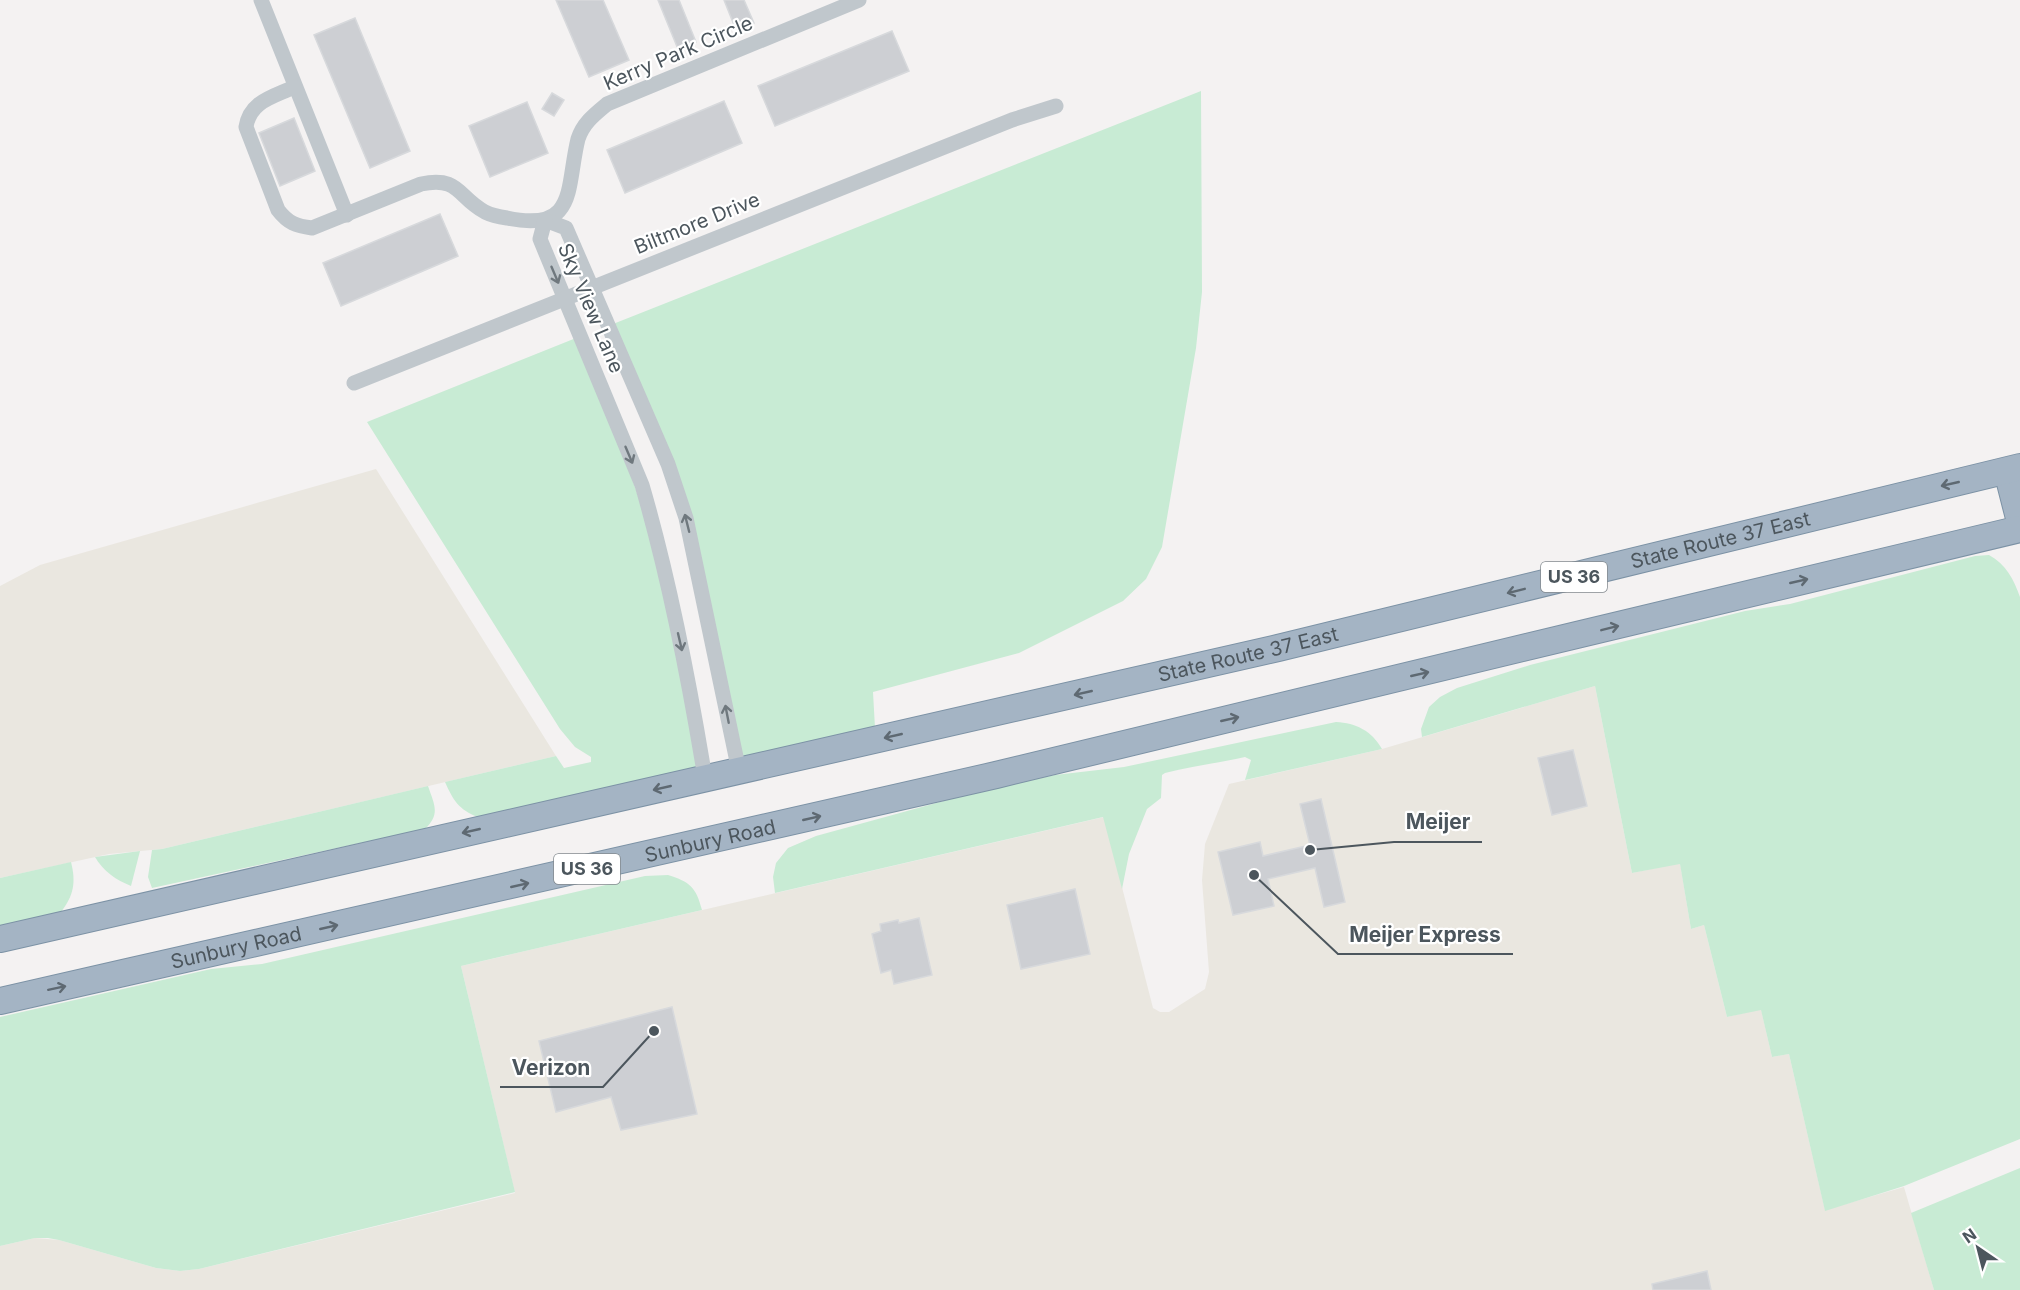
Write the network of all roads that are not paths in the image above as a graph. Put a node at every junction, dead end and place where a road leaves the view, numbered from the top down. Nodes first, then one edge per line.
1 (261, 0) edge
2 (859, 0) edge
3 (294, 87) junction
4 (1056, 105) dead end
5 (346, 215) junction
6 (545, 220) junction
7 (592, 287) junction
8 (564, 298) junction
9 (354, 382) dead end
10 (2013, 469) edge
11 (2020, 522) edge
12 (2020, 529) edge
13 (739, 771) junction
14 (705, 778) junction
15 (0, 939) edge
16 (0, 1001) edge

1 - 3 street
2 - 6 street, Kerry Park Circle
3 - 5 street
3 - 5 street
4 - 7 street, Biltmore Drive
5 - 6 street
6 - 7 street, Sky View Lane
6 -> 8 street, Sky View Lane
7 - 8 street, Biltmore Drive
13 -> 7 street, Sky View Lane
8 - 9 street, Biltmore Drive
8 -> 14 street, Sky View Lane
10 - 11 highway
10 -> 13 highway, State Route 37 East / US 36
16 -> 12 highway, Sunbury Road / US 36
13 - 14 highway, US 36
14 -> 15 highway, US 36

